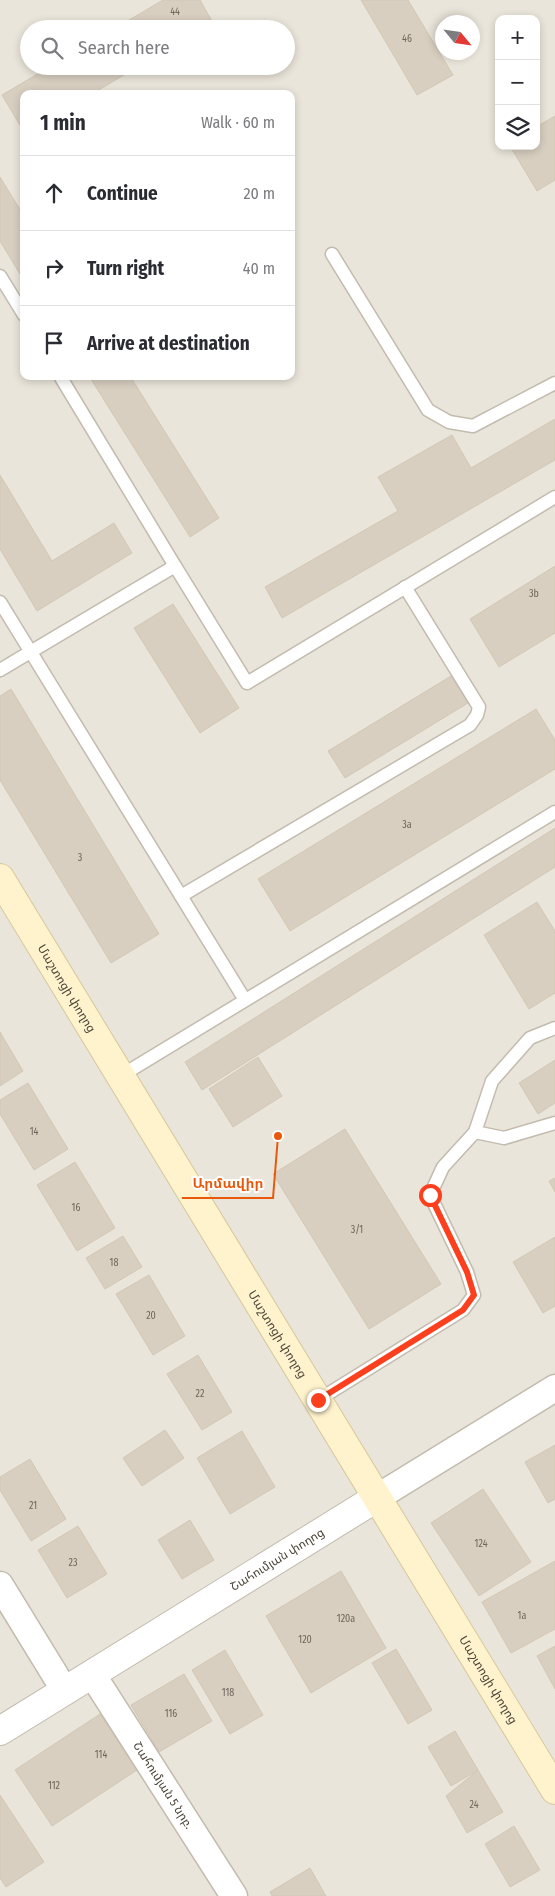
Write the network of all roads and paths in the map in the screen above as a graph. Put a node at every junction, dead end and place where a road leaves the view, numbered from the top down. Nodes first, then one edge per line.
1 (332, 254) dead end
2 (0, 276) edge
3 (20, 308) edge
4 (62, 380) edge
5 (555, 384) edge
6 (555, 497) edge
7 (174, 566) junction
8 (405, 588) junction
9 (0, 602) edge
10 (30, 652) junction
11 (0, 670) edge
12 (555, 812) edge
13 (0, 878) edge
14 (181, 896) junction
15 (245, 1000) junction
16 (555, 1028) edge
17 (119, 1077) junction
18 (555, 1123) edge
19 (475, 1132) junction
20 (555, 1388) edge
21 (318, 1400) junction
22 (378, 1497) junction
23 (0, 1585) edge
24 (92, 1674) junction
25 (65, 1691) junction
26 (0, 1731) edge
27 (555, 1790) edge
28 (234, 1896) edge

1 - 5 lane
2 - 3 lane
4 - 7 lane
6 - 8 lane
7 - 8 lane
7 - 10 lane
8 - 14 lane
9 - 10 lane
10 - 11 lane
10 - 14 lane
12 - 15 lane
13 - 17 main road, Մաշտոցի փողոց
14 - 15 lane
15 - 17 lane
16 - 19 lane
17 - 21 main road, Մաշտոցի փողոց
18 - 19 lane
19 - 21 lane
20 - 22 street, Շահումյան փողոց
21 - 22 main road, Մաշտոցի փողոց
22 - 24 street, Շահումյան փողոց
22 - 27 main road, Մաշտոցի փողոց
23 - 25 street
24 - 25 street, Շահումյան փողոց
24 - 28 street, Շահումյան 5 նրբ.
25 - 26 street, Շահումյան փողոց

